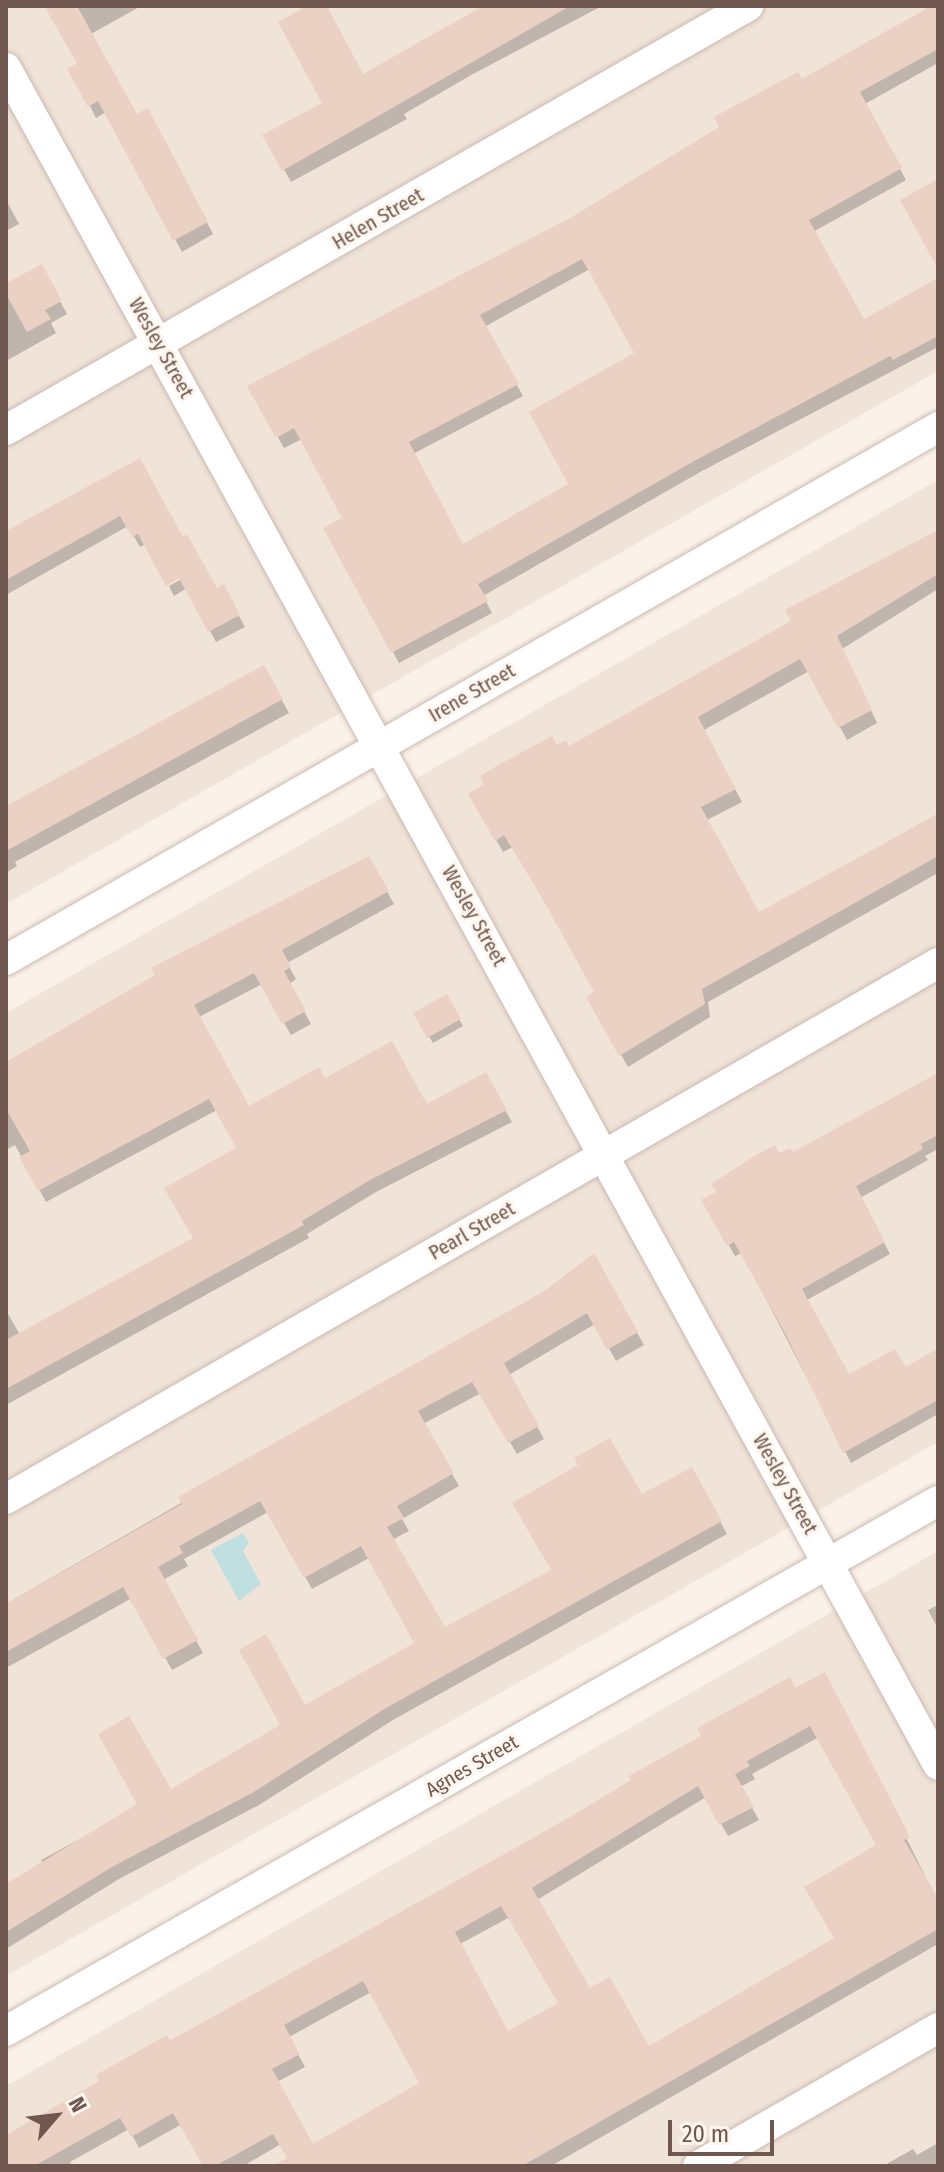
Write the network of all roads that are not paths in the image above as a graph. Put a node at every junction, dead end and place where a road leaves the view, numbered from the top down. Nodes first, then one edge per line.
1 (748, 6) edge
2 (6, 68) edge
3 (159, 344) junction
4 (938, 427) edge
5 (6, 430) edge
6 (381, 746) junction
7 (6, 960) edge
8 (938, 963) edge
9 (604, 1154) junction
10 (6, 1499) edge
11 (938, 1501) edge
12 (829, 1563) junction
13 (938, 1765) edge
14 (938, 2028) edge
15 (6, 2031) edge
16 (698, 2166) edge

1 - 3 street, Helen Street
2 - 3 street, Wesley Street
3 - 5 street, Helen Street
3 - 6 street, Wesley Street
4 - 6 street, Irene Street
6 - 7 street, Irene Street
6 - 9 street, Wesley Street
8 - 9 street, Pearl Street
9 - 10 street, Pearl Street
9 - 12 street, Wesley Street
11 - 12 street, Agnes Street
12 - 13 street, Wesley Street
12 - 15 street, Agnes Street
14 - 16 street

